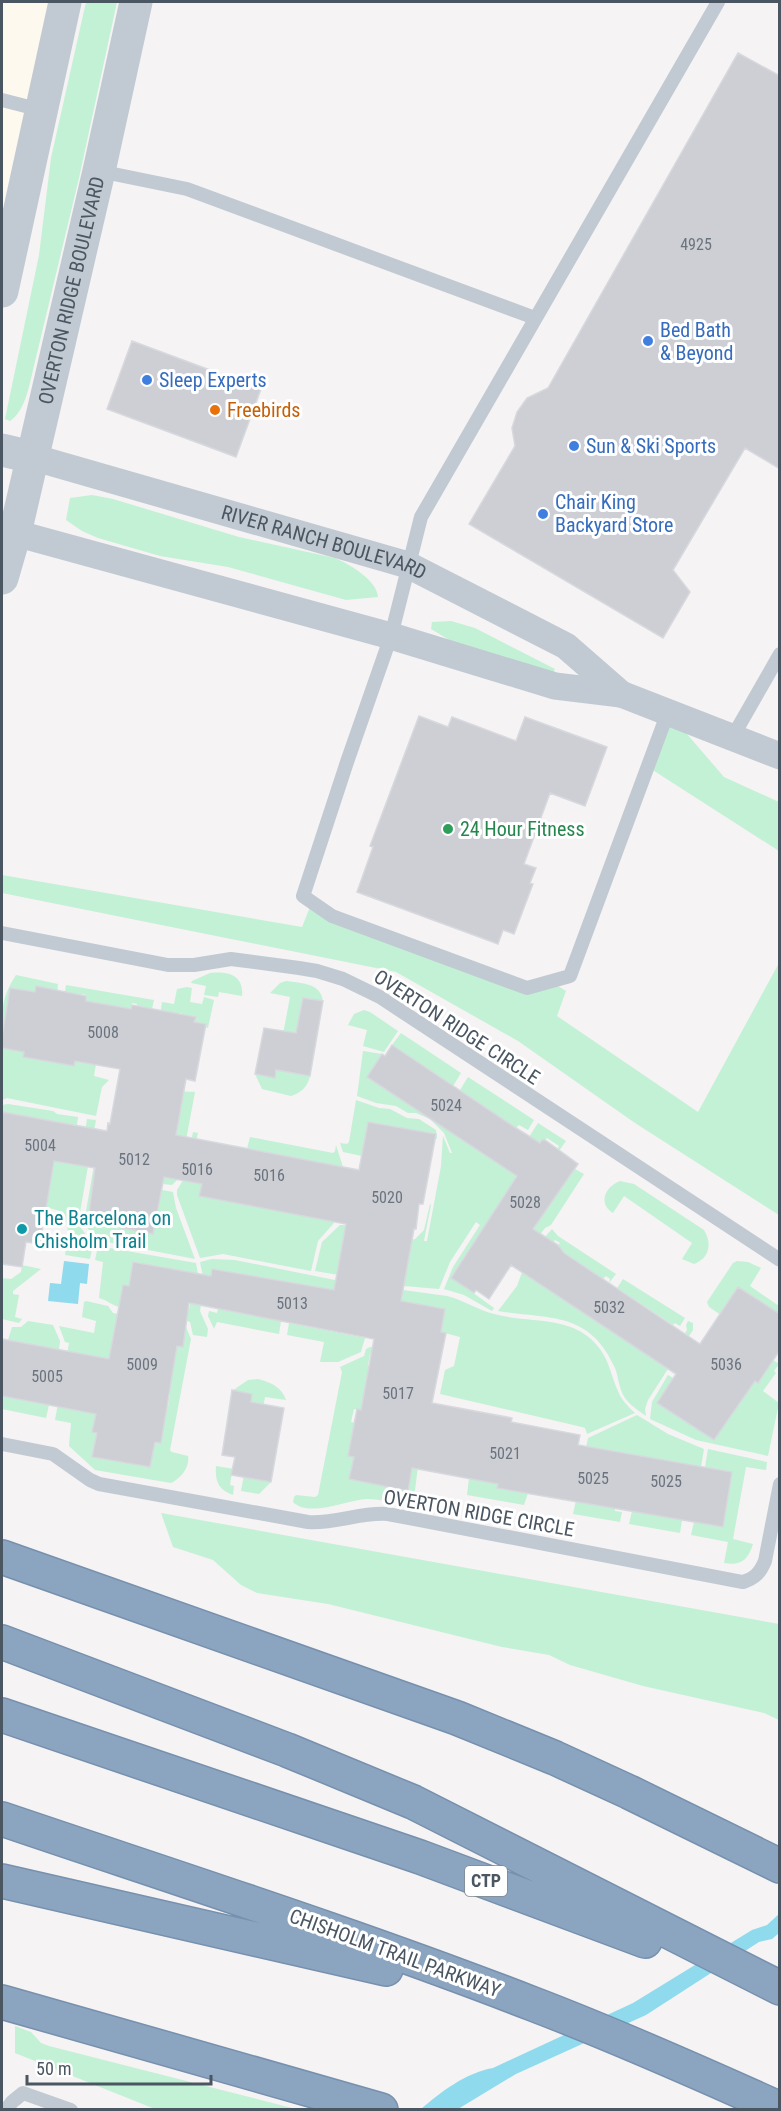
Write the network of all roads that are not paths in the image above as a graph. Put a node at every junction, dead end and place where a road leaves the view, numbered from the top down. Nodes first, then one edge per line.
1 (65, 2) edge
2 (136, 2) edge
3 (718, 2) edge
4 (2, 100) edge
5 (41, 110) junction
6 (99, 171) junction
7 (4, 269) edge
8 (535, 318) junction
9 (17, 453) edge
10 (8, 531) edge
11 (408, 565) junction
12 (2, 578) edge
13 (391, 636) junction
14 (780, 654) edge
15 (621, 694) junction
16 (668, 712) junction
17 (732, 738) junction
18 (780, 756) edge
19 (2, 933) edge
20 (780, 1260) edge
21 (2, 1444) edge
22 (780, 1484) edge
23 (2, 1557) edge
24 (2, 1642) edge
25 (2, 1715) edge
26 (2, 1819) edge
27 (780, 1866) edge
28 (2, 1881) edge
29 (780, 1988) edge
30 (780, 1997) edge
31 (2, 2002) edge
32 (534, 2004) junction
33 (49, 2014) junction
34 (2, 2017) edge
35 (6, 2109) edge
36 (71, 2109) edge
37 (381, 2109) edge
38 (780, 2109) edge

1 - 5 street
2 - 6 street, OVERTON RIDGE BOULEVARD
3 - 8 lane
4 - 5 lane
5 - 7 street
6 - 8 lane
6 - 9 street, OVERTON RIDGE BOULEVARD
8 - 11 lane
9 - 10 street, OVERTON RIDGE BOULEVARD
9 - 11 street, RIVER RANCH BOULEVARD
10 - 12 street, OVERTON RIDGE BOULEVARD
10 - 13 street, RIVER RANCH BOULEVARD
11 - 13 lane
11 - 15 street, RIVER RANCH BOULEVARD
13 - 15 street, RIVER RANCH BOULEVARD
13 - 16 lane
14 - 17 lane
15 - 16 street, RIVER RANCH BOULEVARD
16 - 17 street, RIVER RANCH BOULEVARD
17 - 18 street, RIVER RANCH BOULEVARD
19 - 20 lane, OVERTON RIDGE CIRCLE
21 - 22 lane, OVERTON RIDGE CIRCLE
23 - 27 highway
24 - 29 highway
25 - 30 highway, CTP
26 - 32 highway, CHISHOLM TRAIL PARKWAY
28 - 32 highway
31 - 33 highway
32 - 38 highway, CHISHOLM TRAIL PARKWAY
33 - 34 street
33 - 37 highway
35 - 36 lane

